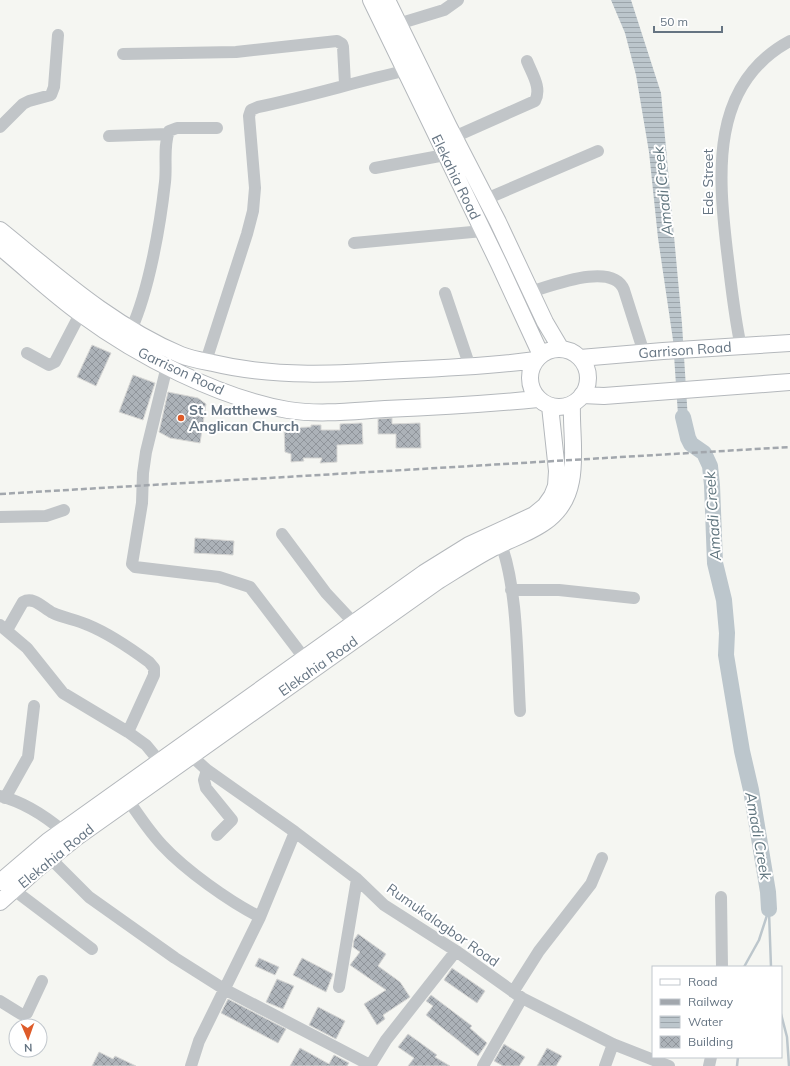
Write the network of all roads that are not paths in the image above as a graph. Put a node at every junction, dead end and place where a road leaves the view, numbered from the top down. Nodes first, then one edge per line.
1 (371, 0) edge
2 (387, 0) edge
3 (458, 0) edge
4 (398, 24) junction
5 (58, 35) dead end
6 (790, 41) edge
7 (123, 54) dead end
8 (527, 61) dead end
9 (404, 71) junction
10 (346, 84) junction
11 (0, 127) edge
12 (218, 128) dead end
13 (168, 134) junction
14 (109, 136) dead end
15 (454, 137) junction
16 (598, 151) dead end
17 (445, 154) junction
18 (375, 168) dead end
19 (486, 199) junction
20 (0, 230) edge
21 (483, 231) junction
22 (354, 243) dead end
23 (0, 247) edge
24 (530, 292) junction
25 (446, 293) dead end
26 (80, 314) junction
27 (131, 330) junction
28 (790, 343) edge
29 (741, 347) junction
30 (561, 349) junction
31 (27, 353) dead end
32 (644, 353) junction
33 (538, 357) junction
34 (580, 358) junction
35 (206, 362) junction
36 (167, 366) junction
37 (470, 367) junction
38 (790, 382) edge
39 (577, 400) junction
40 (544, 403) junction
41 (64, 510) dead end
42 (0, 516) edge
43 (282, 534) dead end
44 (501, 544) junction
45 (511, 590) junction
46 (634, 598) dead end
47 (354, 623) junction
48 (4, 627) edge
49 (305, 659) junction
50 (34, 706) dead end
51 (520, 711) dead end
52 (128, 732) junction
53 (187, 752) junction
54 (164, 767) junction
55 (207, 770) junction
56 (2, 797) edge
57 (128, 801) junction
58 (63, 831) junction
59 (295, 832) junction
60 (217, 835) dead end
61 (50, 858) junction
62 (602, 858) dead end
63 (357, 879) junction
64 (7, 886) edge
65 (721, 897) dead end
66 (0, 902) edge
67 (260, 917) junction
68 (92, 949) dead end
69 (456, 951) junction
70 (722, 966) edge
71 (42, 981) dead end
72 (339, 987) dead end
73 (224, 989) junction
74 (517, 995) junction
75 (0, 1001) edge
76 (613, 1044) junction
77 (190, 1066) edge
78 (370, 1066) edge
79 (483, 1066) edge
80 (605, 1066) edge
81 (669, 1066) edge

1 - 9 main road, Elekahia Road
2 - 4 main road, Elekahia Road
3 - 4 street
4 - 15 main road, Elekahia Road
5 - 11 street
6 - 29 street, Ede Street
7 - 10 street
8 - 15 street
9 - 10 street
9 - 17 main road, Elekahia Road
10 - 35 street
12 - 13 street
13 - 14 street
13 - 27 street
15 - 19 main road, Elekahia Road
16 - 19 street
17 - 18 street
17 - 21 main road, Elekahia Road
19 - 24 main road, Elekahia Road
20 - 27 main road, Garrison Road
21 - 22 street
21 - 33 main road, Elekahia Road
23 - 26 main road, Garrison Road
24 - 30 main road, Elekahia Road
24 - 32 street
25 - 37 street
26 - 31 street
26 - 36 main road, Garrison Road
27 - 35 main road, Garrison Road
28 - 29 main road, Garrison Road
29 - 32 main road, Garrison Road
30 - 33 main road
30 - 34 main road
32 - 34 main road, Garrison Road
33 - 37 main road, Garrison Road
33 - 40 main road
34 - 39 main road
35 - 37 main road, Garrison Road
36 - 40 main road, Garrison Road
36 - 49 street
38 - 39 main road
39 - 40 main road
39 - 44 main road, Elekahia Road
40 - 47 main road, Elekahia Road
41 - 42 street
43 - 47 street
44 - 45 street
44 - 53 main road, Elekahia Road
45 - 46 street
45 - 51 street
47 - 49 main road, Elekahia Road
48 - 52 street
48 - 52 street
49 - 53 main road, Elekahia Road
50 - 56 street
52 - 54 street
53 - 54 main road, Elekahia Road
53 - 55 street, Rumukalagbor Road
54 - 57 main road, Elekahia Road
54 - 58 main road, Elekahia Road
55 - 59 street, Rumukalagbor Road
55 - 60 street
56 - 58 street
57 - 61 main road, Elekahia Road
57 - 67 street
58 - 64 main road, Elekahia Road
59 - 63 street, Rumukalagbor Road
59 - 67 street
61 - 64 main road, Elekahia Road
61 - 73 street
62 - 74 street
63 - 69 street, Rumukalagbor Road
63 - 72 street
64 - 66 main road, Elekahia Road
64 - 68 street
65 - 70 street
67 - 73 street
69 - 74 street, Rumukalagbor Road
69 - 78 street
71 - 75 street
73 - 77 street
73 - 78 street
74 - 76 street, Rumukalagbor Road
74 - 79 street
76 - 80 street
76 - 81 street, Rumukalagbor Road

